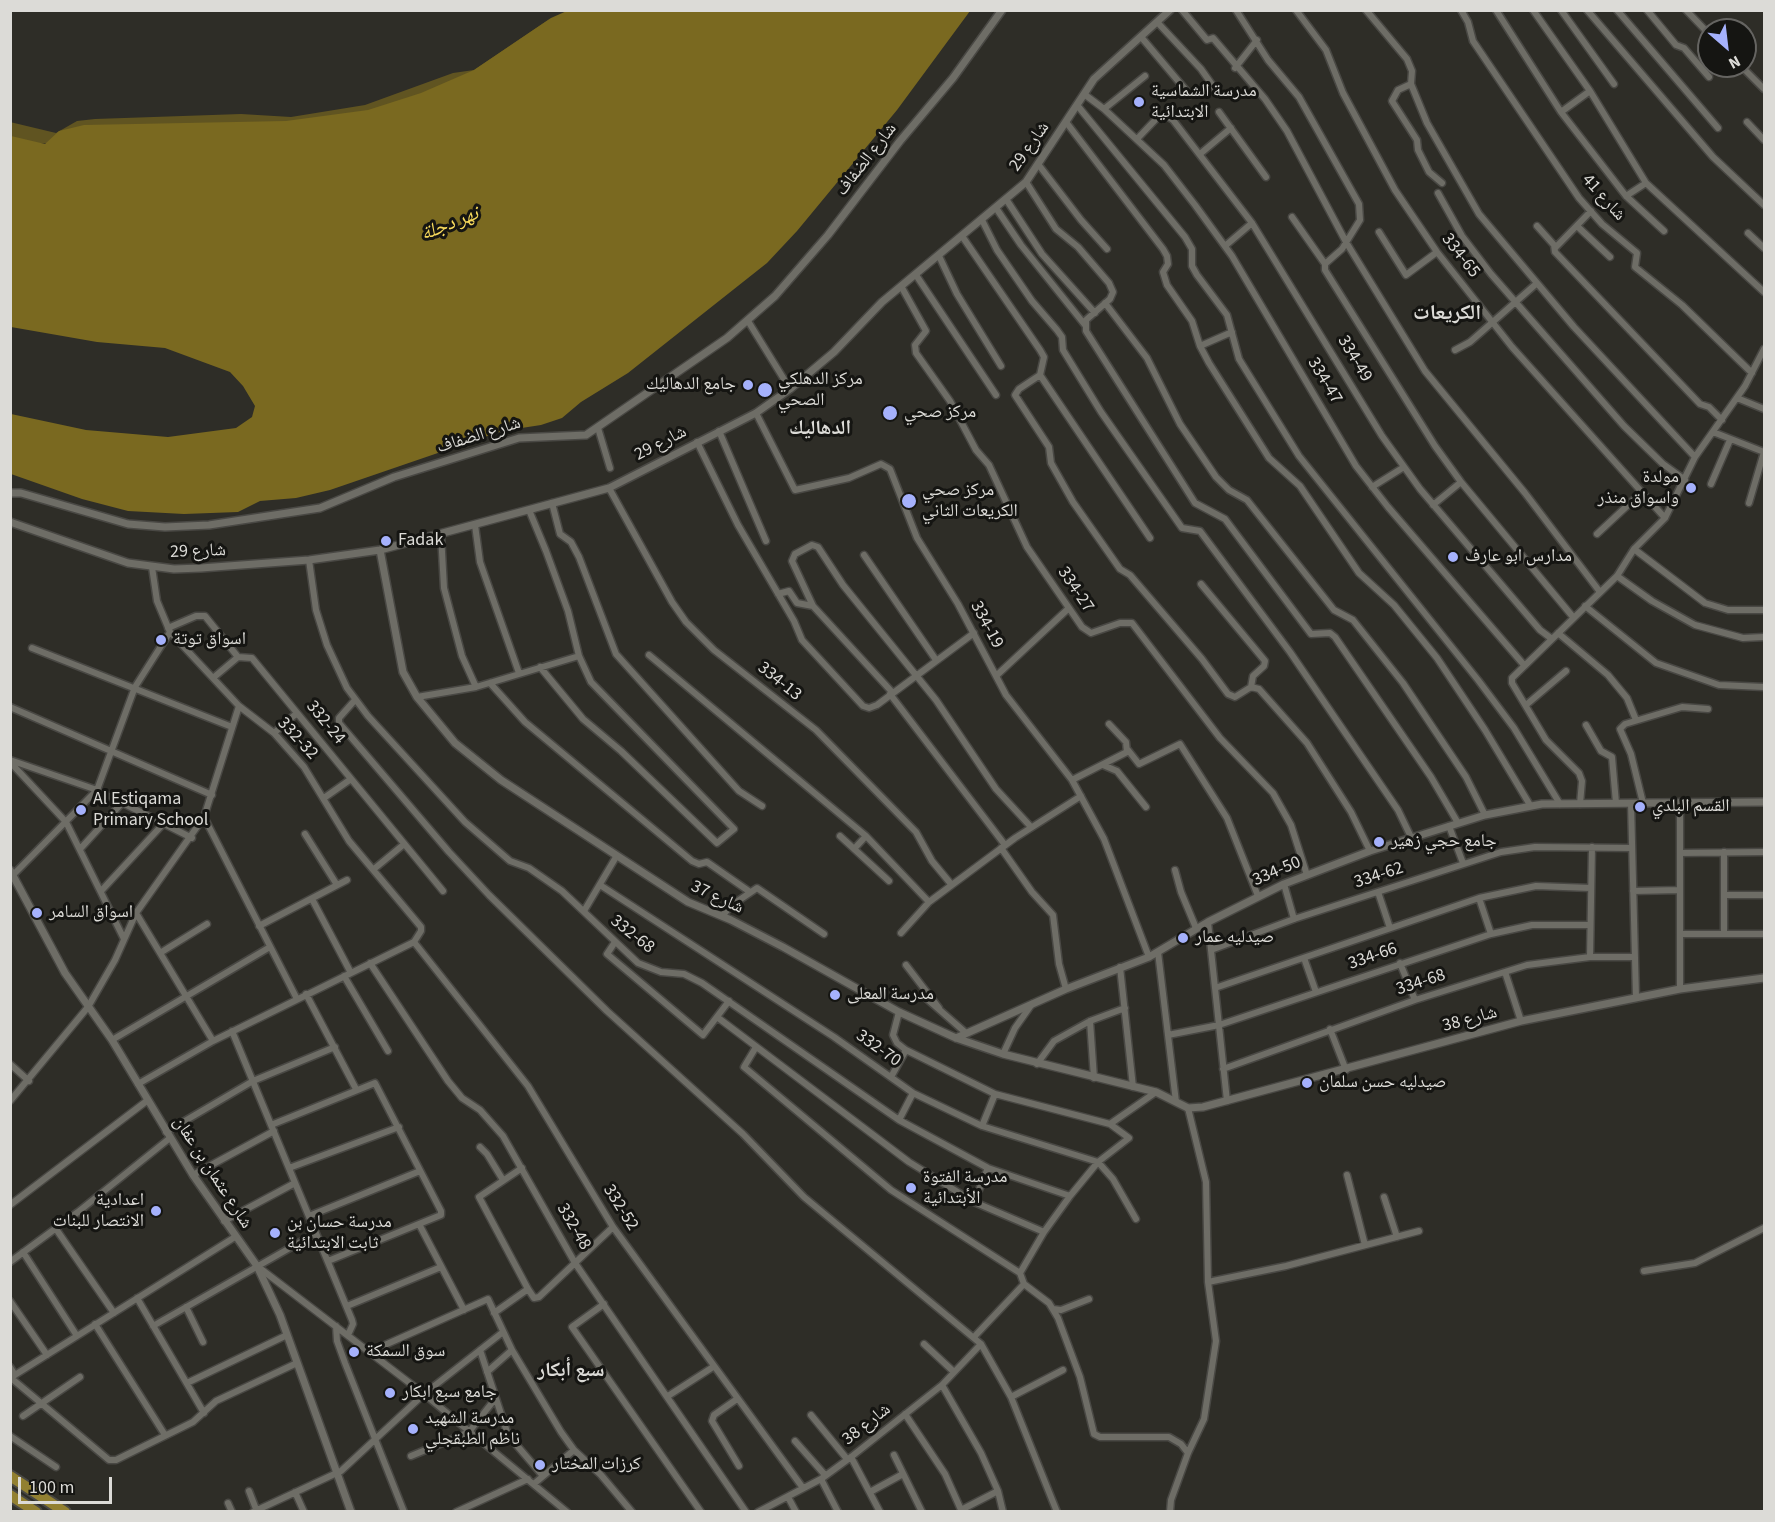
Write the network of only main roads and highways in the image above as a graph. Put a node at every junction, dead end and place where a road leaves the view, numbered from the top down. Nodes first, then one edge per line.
1 (10, 1476) edge
2 (10, 1495) edge
3 (36, 1512) edge
4 (64, 1512) edge

1 - 4 highway
2 - 3 highway

